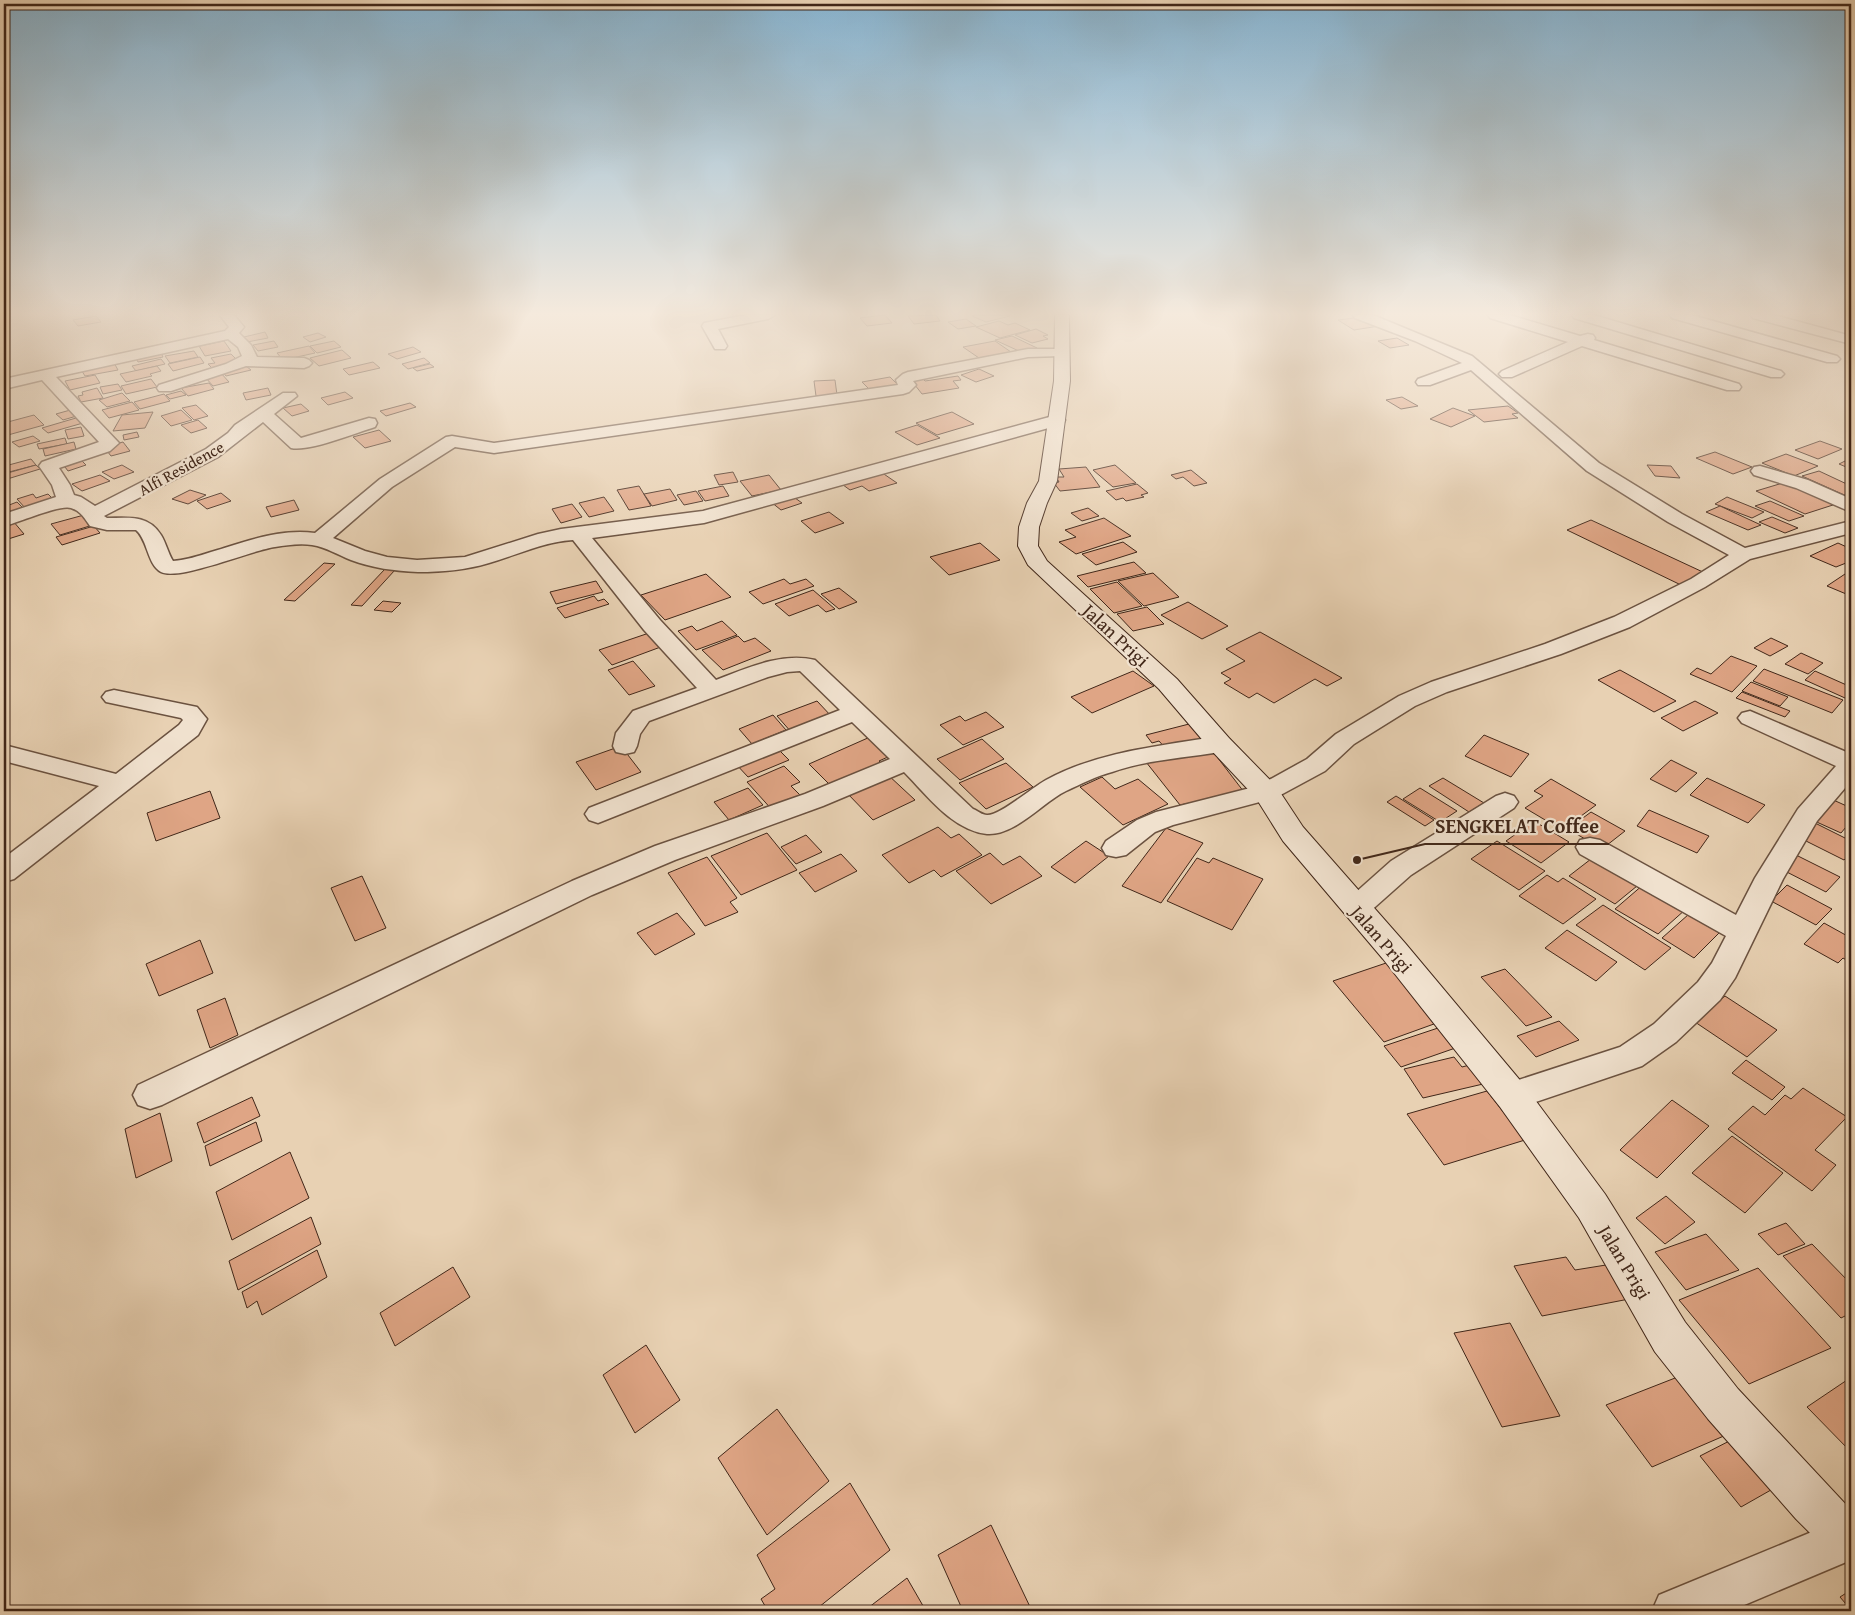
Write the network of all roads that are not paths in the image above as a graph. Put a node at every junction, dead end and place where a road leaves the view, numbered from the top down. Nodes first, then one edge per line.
1 (60, 390) edge
2 (890, 390) edge
3 (1061, 390) edge
4 (1504, 390) edge
5 (289, 396) dead end
6 (264, 414) junction
7 (1057, 420) junction
8 (369, 423) dead end
9 (1593, 467) junction
10 (1567, 471) dead end
11 (1760, 471) dead end
12 (67, 500) junction
13 (1851, 506) edge
14 (94, 514) junction
15 (4, 520) edge
16 (1851, 526) edge
17 (578, 534) junction
18 (319, 540) junction
19 (1743, 555) junction
20 (712, 690) junction
21 (114, 698) dead end
22 (855, 712) junction
23 (1750, 718) dead end
24 (1220, 744) junction
25 (625, 746) dead end
26 (4, 753) edge
27 (907, 760) junction
28 (1851, 764) edge
29 (120, 783) junction
30 (1266, 792) junction
31 (1505, 802) dead end
32 (598, 814) dead end
33 (1116, 848) dead end
34 (1590, 848) dead end
35 (10, 861) edge
36 (1356, 908) junction
37 (1742, 932) junction
38 (150, 1095) dead end
39 (1512, 1096) junction
40 (1849, 1541) edge
41 (1675, 1611) edge

1 - 12 street
2 - 18 street
3 - 7 street, Jalan Prigi
4 - 9 street
5 - 6 street, Alfi Residence
6 - 8 street
6 - 14 street, Alfi Residence
7 - 17 street
7 - 24 street, Jalan Prigi
9 - 10 street
9 - 19 street
11 - 13 street
12 - 14 street
12 - 15 street
14 - 18 street
16 - 19 street
17 - 18 street
17 - 20 street
19 - 30 street
20 - 22 street
20 - 25 street
21 - 29 street
22 - 27 street
22 - 32 street
23 - 28 street
24 - 27 street
24 - 30 street, Jalan Prigi
26 - 29 street
27 - 38 street
28 - 37 street
29 - 35 street
30 - 33 street
30 - 36 street, Jalan Prigi
31 - 36 street
34 - 37 street
36 - 39 street, Jalan Prigi
37 - 39 street
39 - 40 street, Jalan Prigi
40 - 41 street

